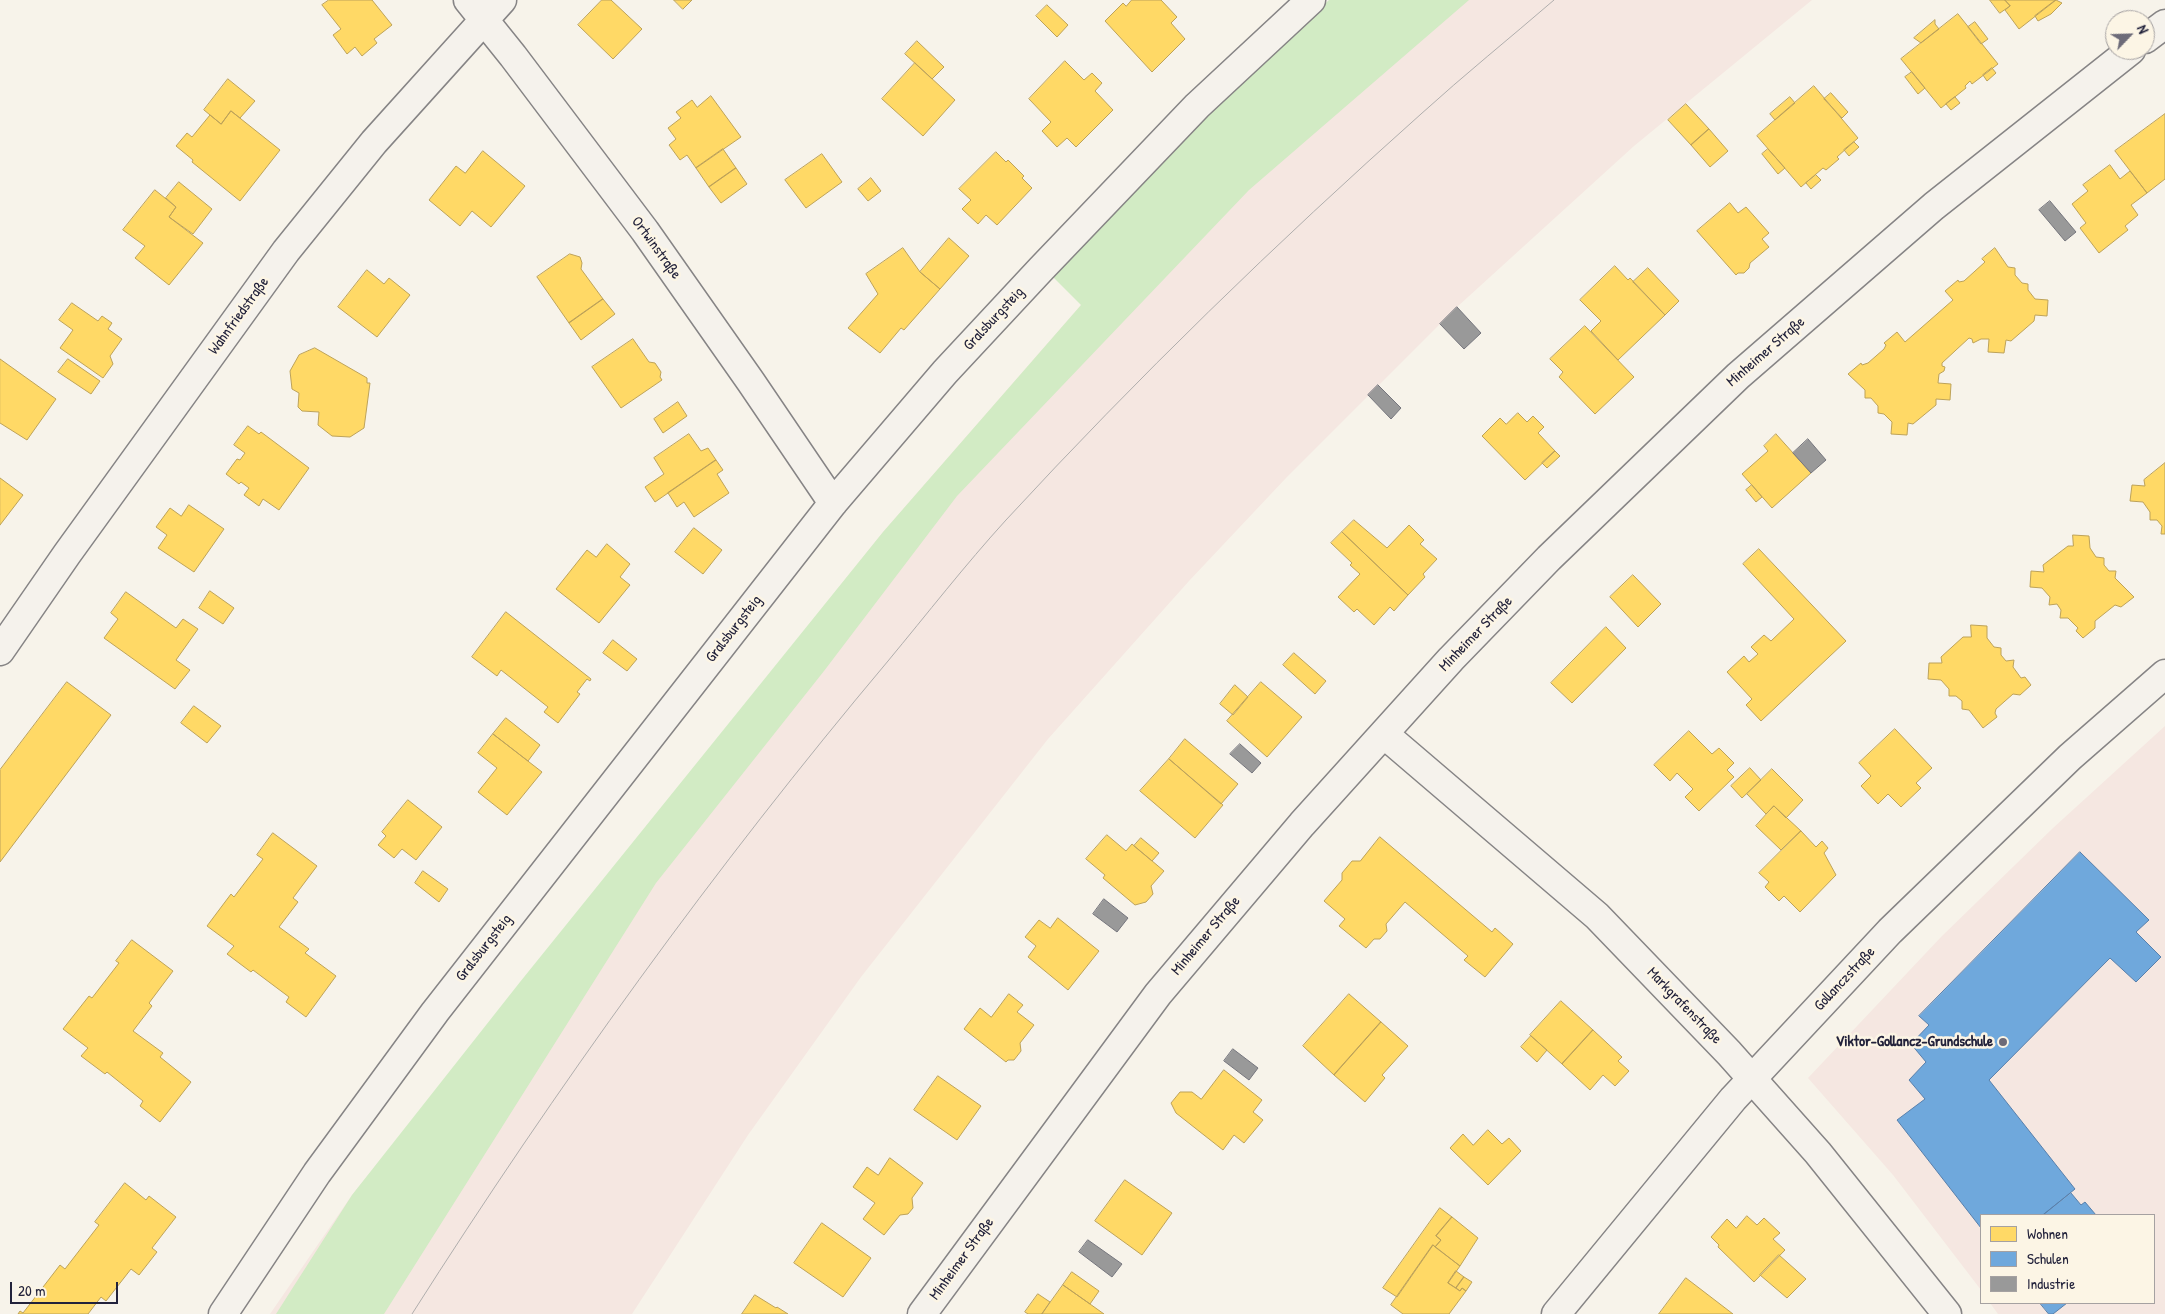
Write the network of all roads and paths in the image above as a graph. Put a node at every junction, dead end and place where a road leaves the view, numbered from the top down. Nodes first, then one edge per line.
1 (502, 0) edge
2 (1311, 0) edge
3 (476, 10) edge
4 (2117, 60) edge
5 (833, 503) junction
6 (0, 651) edge
7 (2165, 674) edge
8 (1384, 734) junction
9 (1751, 1078) junction
10 (222, 1314) edge
11 (922, 1314) edge
12 (1556, 1314) edge
13 (1947, 1314) edge

1 - 3 street, Wahnfriedstraße
2 - 5 street, Gralsburgsteig
3 - 5 street, Ortwinstraße
3 - 6 street, Wahnfriedstraße
4 - 8 street, Minheimer Straße
5 - 10 street, Gralsburgsteig
7 - 9 street, Gollanczstraße
8 - 9 street, Markgrafenstraße
8 - 11 street, Minheimer Straße
9 - 12 street, Gollanczstraße
9 - 13 street, Markgrafenstraße

